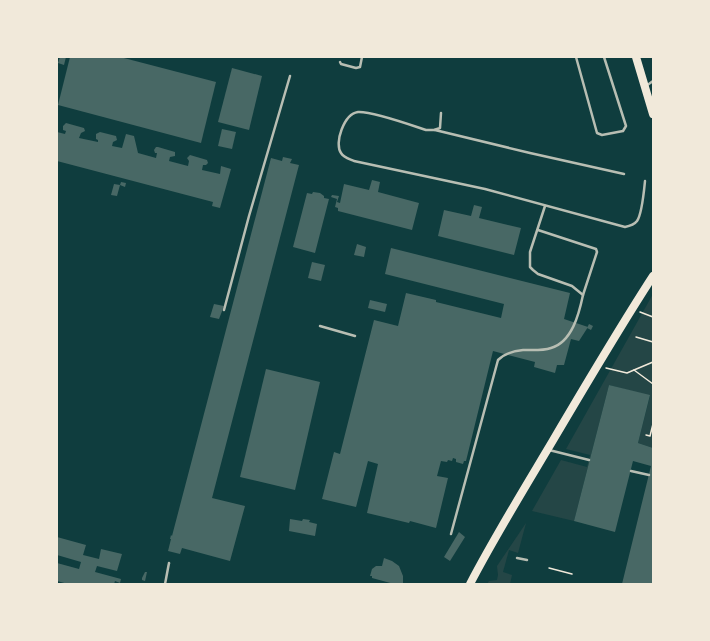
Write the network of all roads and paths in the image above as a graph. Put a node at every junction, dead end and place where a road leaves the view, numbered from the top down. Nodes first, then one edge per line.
1 (362, 57) edge
2 (576, 57) edge
3 (604, 57) edge
4 (636, 57) edge
5 (340, 62) dead end
6 (290, 76) dead end
7 (653, 81) edge
8 (644, 87) junction
9 (440, 113) dead end
10 (653, 114) edge
11 (434, 130) junction
12 (624, 174) dead end
13 (646, 181) dead end
14 (546, 206) junction
15 (538, 230) junction
16 (653, 276) edge
17 (583, 295) junction
18 (631, 309) junction
19 (224, 310) dead end
20 (653, 317) edge
21 (320, 326) dead end
22 (355, 336) dead end
23 (636, 337) dead end
24 (653, 342) edge
25 (653, 362) edge
26 (598, 366) junction
27 (634, 370) junction
28 (653, 384) edge
29 (653, 424) edge
30 (646, 435) dead end
31 (547, 450) junction
32 (589, 460) dead end
33 (631, 471) dead end
34 (649, 475) dead end
35 (450, 534) dead end
36 (517, 558) dead end
37 (527, 560) dead end
38 (169, 563) dead end
39 (549, 568) dead end
40 (572, 574) dead end
41 (165, 584) edge
42 (470, 584) edge

1 - 5 lane
2 - 3 lane
4 - 8 main road
6 - 19 lane
7 - 8 lane
8 - 10 main road
9 - 11 lane
11 - 12 lane
11 - 14 lane
13 - 14 lane
14 - 15 lane
15 - 17 lane
15 - 17 lane
16 - 18 main road
17 - 35 lane
18 - 20 path
18 - 26 main road
21 - 22 lane
23 - 24 path
25 - 27 path
26 - 27 path
26 - 31 main road
27 - 28 path
29 - 30 path
31 - 32 lane
31 - 42 main road
33 - 34 lane
36 - 37 lane
38 - 41 lane
39 - 40 path

